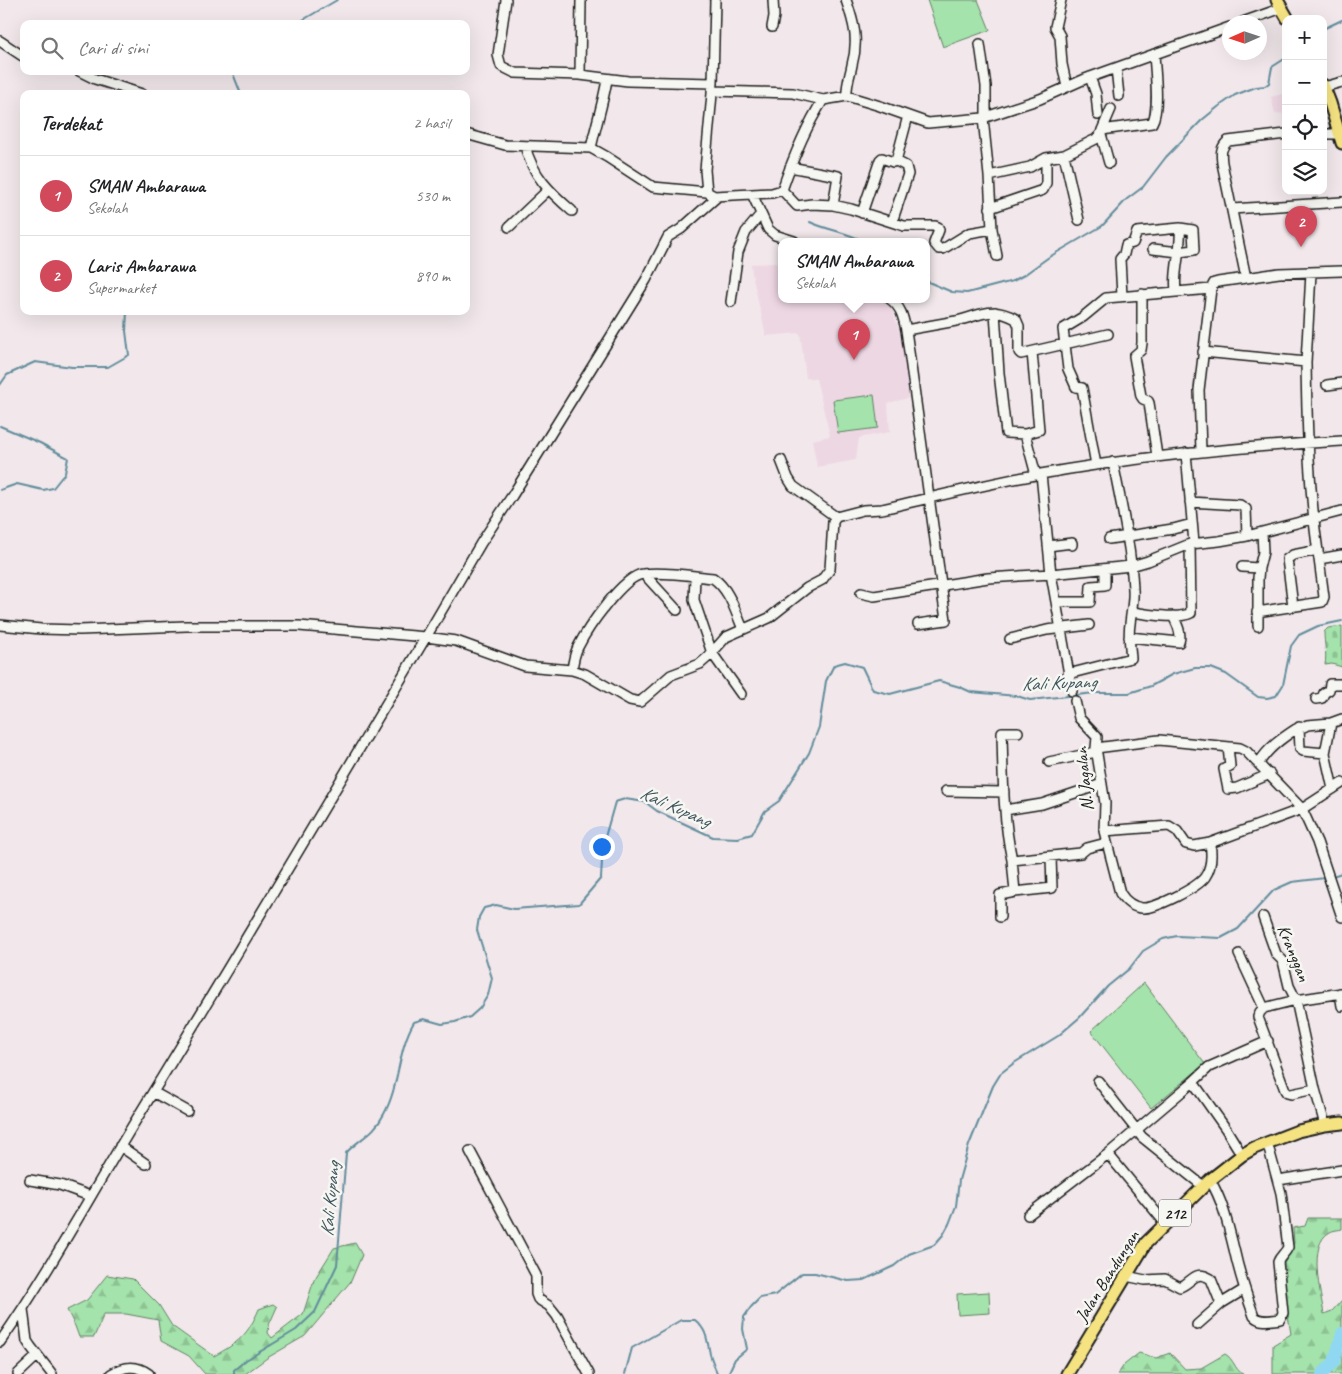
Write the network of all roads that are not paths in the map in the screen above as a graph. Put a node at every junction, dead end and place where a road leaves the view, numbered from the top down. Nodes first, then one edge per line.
1 (506, 0) edge
2 (581, 0) edge
3 (715, 0) edge
4 (773, 0) edge
5 (846, 0) edge
6 (1061, 0) edge
7 (1282, 9) edge
8 (1264, 15) edge
9 (772, 27) dead end
10 (1222, 30) edge
11 (0, 41) edge
12 (980, 44) dead end
13 (20, 54) edge
14 (1154, 54) junction
15 (1116, 68) junction
16 (88, 75) edge
17 (580, 75) junction
18 (1090, 77) junction
19 (607, 80) junction
20 (1342, 82) edge
21 (1327, 85) edge
22 (713, 87) junction
23 (1066, 87) junction
24 (130, 90) edge
25 (1327, 95) edge
26 (847, 96) junction
27 (1119, 96) dead end
28 (823, 100) junction
29 (1111, 109) dead end
30 (1098, 115) dead end
31 (908, 116) junction
32 (984, 117) junction
33 (1101, 132) junction
34 (1282, 134) edge
35 (470, 135) edge
36 (1327, 135) edge
37 (1341, 139) edge
38 (525, 146) junction
39 (591, 148) junction
40 (1064, 155) junction
41 (1046, 158) junction
42 (896, 161) junction
43 (1109, 163) dead end
44 (790, 167) junction
45 (989, 176) junction
46 (548, 190) junction
47 (782, 190) junction
48 (707, 192) junction
49 (752, 194) junction
50 (718, 196) junction
51 (1342, 202) edge
52 (833, 205) junction
53 (990, 208) junction
54 (1232, 208) junction
55 (572, 212) dead end
56 (862, 213) junction
57 (761, 214) junction
58 (1079, 220) dead end
59 (892, 222) junction
60 (509, 227) dead end
61 (1180, 228) junction
62 (992, 229) junction
63 (784, 238) edge
64 (1153, 249) dead end
65 (1179, 252) junction
66 (997, 256) dead end
67 (1342, 271) edge
68 (1311, 273) junction
69 (1246, 278) junction
70 (1211, 289) junction
71 (1176, 291) junction
72 (1142, 294) junction
73 (1122, 296) junction
74 (730, 302) dead end
75 (895, 303) edge
76 (995, 312) junction
77 (906, 330) junction
78 (1108, 334) dead end
79 (1065, 345) junction
80 (1032, 352) junction
81 (1203, 352) junction
82 (1306, 362) junction
83 (1342, 383) edge
84 (1327, 385) dead end
85 (1025, 434) junction
86 (1342, 441) edge
87 (1308, 443) junction
88 (1201, 451) junction
89 (1186, 453) junction
90 (1158, 456) junction
91 (781, 460) dead end
92 (1113, 462) junction
93 (1096, 464) junction
94 (1038, 474) junction
95 (928, 498) junction
96 (1190, 502) junction
97 (1342, 511) edge
98 (836, 517) junction
99 (1313, 518) junction
100 (1192, 524) junction
101 (1262, 532) junction
102 (1127, 536) junction
103 (1247, 536) junction
104 (1109, 540) dead end
105 (1192, 544) junction
106 (1072, 545) dead end
107 (1048, 546) junction
108 (1319, 554) junction
109 (1342, 554) edge
110 (1131, 566) junction
111 (1242, 567) dead end
112 (1259, 568) junction
113 (1105, 569) junction
114 (644, 574) junction
115 (1051, 574) junction
116 (695, 577) junction
117 (941, 585) junction
118 (861, 593) dead end
119 (1057, 602) junction
120 (1293, 606) junction
121 (677, 610) dead end
122 (1132, 612) junction
123 (1257, 612) junction
124 (1173, 616) junction
125 (918, 624) dead end
126 (0, 625) edge
127 (1090, 625) dead end
128 (1258, 626) dead end
129 (1062, 628) junction
130 (743, 629) junction
131 (426, 637) junction
132 (1129, 637) junction
133 (1010, 639) dead end
134 (712, 653) junction
135 (572, 670) junction
136 (1068, 674) junction
137 (1342, 684) edge
138 (1072, 691) dead end
139 (740, 694) dead end
140 (1316, 699) dead end
141 (1075, 701) dead end
142 (1342, 719) edge
143 (1331, 723) junction
144 (1299, 728) junction
145 (1018, 732) dead end
146 (1228, 747) junction
147 (1096, 750) junction
148 (1324, 753) junction
149 (1049, 762) dead end
150 (1259, 763) junction
151 (1270, 774) junction
152 (1342, 783) edge
153 (1102, 784) junction
154 (1333, 789) junction
155 (946, 791) dead end
156 (1004, 792) junction
157 (1302, 809) junction
158 (1005, 810) junction
159 (1104, 831) junction
160 (1106, 843) junction
161 (1210, 843) junction
162 (1051, 857) junction
163 (1012, 860) junction
164 (1015, 892) junction
165 (1340, 907) edge
166 (1000, 917) dead end
167 (1263, 917) dead end
168 (1342, 918) edge
169 (1239, 954) dead end
170 (1341, 993) edge
171 (1296, 1000) junction
172 (1342, 1006) edge
173 (1264, 1008) junction
174 (1268, 1040) junction
175 (1098, 1081) dead end
176 (1193, 1082) junction
177 (1315, 1088) junction
178 (153, 1092) junction
179 (186, 1111) dead end
180 (1342, 1123) edge
181 (1325, 1125) junction
182 (1136, 1131) junction
183 (1267, 1142) junction
184 (120, 1146) junction
185 (470, 1151) dead end
186 (1108, 1154) junction
187 (1242, 1155) junction
188 (146, 1164) dead end
189 (1342, 1170) edge
190 (30, 1180) dead end
191 (1278, 1180) junction
192 (1207, 1183) junction
193 (90, 1196) junction
194 (1028, 1215) dead end
195 (1165, 1223) junction
196 (1126, 1276) junction
197 (1245, 1289) junction
198 (1219, 1299) dead end
199 (23, 1309) junction
200 (1197, 1326) dead end
201 (0, 1342) edge
202 (37, 1356) junction
203 (134, 1371) edge
204 (18, 1374) edge
205 (52, 1374) edge
206 (111, 1374) edge
207 (149, 1374) edge
208 (589, 1374) edge
209 (1067, 1374) edge

1 - 17 street
2 - 17 street
3 - 22 street
4 - 9 street
5 - 26 street
6 - 23 street
7 - 8 street
10 - 14 street
11 - 13 street
12 - 32 street
14 - 15 street
14 - 33 street
15 - 18 street
15 - 27 street
16 - 24 street
17 - 19 street
18 - 23 street
18 - 30 street
19 - 22 street
19 - 39 street
20 - 21 street
22 - 28 street
22 - 48 street
23 - 32 street
25 - 37 main road
26 - 28 street
26 - 31 street
28 - 44 street
29 - 33 street
31 - 32 street
31 - 42 street
32 - 45 street
33 - 40 street
33 - 43 street
34 - 54 street
35 - 38 street
36 - 37 street
38 - 39 street
38 - 46 street
39 - 48 street
40 - 41 street
40 - 58 street
41 - 45 street
41 - 53 street
42 - 56 street
42 - 59 street
44 - 47 street
44 - 52 street
45 - 53 street
46 - 55 street
46 - 60 street
47 - 49 street
47 - 52 street
48 - 50 street
49 - 50 street
49 - 57 street
50 - 131 street
51 - 54 street
52 - 56 street
53 - 62 street
54 - 69 street
56 - 59 street
57 - 63 street
57 - 74 street
59 - 62 street
61 - 65 street
61 - 65 street
61 - 73 street
62 - 66 street
64 - 65 street
65 - 71 street
67 - 68 street
68 - 69 street
68 - 82 street
69 - 70 street
70 - 71 street
70 - 81 street
71 - 72 street
72 - 73 street
72 - 90 street
73 - 79 street
75 - 77 street
76 - 77 street
76 - 80 street
76 - 85 street
77 - 95 street
78 - 79 street
79 - 80 street
79 - 93 street
80 - 85 street
81 - 82 street
81 - 88 street
82 - 87 street
83 - 84 street
85 - 94 street
86 - 87 street
87 - 88 street
87 - 99 street
88 - 89 street
89 - 90 street
89 - 96 street
90 - 92 street
91 - 98 street
92 - 93 street
92 - 102 street
93 - 94 street
94 - 95 street
94 - 107 street
95 - 98 street
95 - 117 street
96 - 100 street
96 - 103 street
97 - 99 street
98 - 130 street
99 - 101 street
99 - 108 street
100 - 102 street
100 - 105 street
101 - 103 street
101 - 112 street
102 - 104 street
102 - 110 street
103 - 105 street
105 - 110 street
105 - 124 street
106 - 107 street
107 - 115 street
108 - 109 street
108 - 120 street
108 - 120 street
110 - 113 street
110 - 122 street
111 - 112 street
112 - 123 street
113 - 115 street
113 - 119 street
114 - 116 street
114 - 121 street
114 - 135 street
115 - 117 street
115 - 119 street
116 - 130 street
116 - 134 street
117 - 118 street
117 - 125 street
119 - 129 street
120 - 123 street
122 - 124 street
122 - 132 street
123 - 128 street
124 - 132 street
126 - 131 street
127 - 129 street
129 - 133 street
129 - 136 street
130 - 134 street
131 - 135 street
131 - 178 street
132 - 136 street
134 - 135 street
134 - 139 street
136 - 138 street
137 - 140 street
141 - 147 street, N. Jagalan
142 - 143 street
143 - 144 street
143 - 148 street
144 - 148 street
144 - 150 street
145 - 156 street
146 - 147 street
146 - 150 street
146 - 151 street
147 - 149 street
147 - 153 street, N. Jagalan
148 - 154 street
150 - 151 street
151 - 157 street
152 - 154 street, N. Jagalan
153 - 158 street
153 - 159 street, N. Jagalan
154 - 157 street, N. Jagalan
155 - 156 street
156 - 158 street
157 - 161 street, N. Jagalan
157 - 165 street
158 - 163 street
159 - 160 street, N. Jagalan
159 - 161 street, N. Jagalan
160 - 161 street, N. Jagalan
160 - 162 street
162 - 163 street
162 - 164 street
163 - 164 street
164 - 166 street
165 - 168 street
167 - 171 street, Kranggan
169 - 173 street
170 - 171 street, Kranggan
170 - 172 street
171 - 173 street, Kranggan
171 - 177 street, Kranggan
173 - 174 street
174 - 176 street
174 - 177 street
175 - 182 street
176 - 182 street
176 - 187 street
177 - 181 street, Kranggan
178 - 179 street
178 - 184 street
180 - 181 main road, Jalan Bandungan / 212
181 - 183 main road, Jalan Bandungan / 212
182 - 186 street
182 - 192 street
183 - 187 main road, Jalan Bandungan / 212
183 - 191 street
184 - 188 street
184 - 193 street
185 - 208 street
186 - 194 street
186 - 195 street
187 - 192 main road, Jalan Bandungan / 212
189 - 191 street
190 - 193 street
191 - 197 street
192 - 195 main road, Jalan Bandungan / 212
192 - 197 street
193 - 199 street
195 - 196 main road, Jalan Bandungan / 212
196 - 198 street
196 - 209 main road, Jalan Bandungan / 212
197 - 200 street
199 - 201 street
199 - 202 street
202 - 204 street
202 - 205 street
203 - 206 street
203 - 207 street

